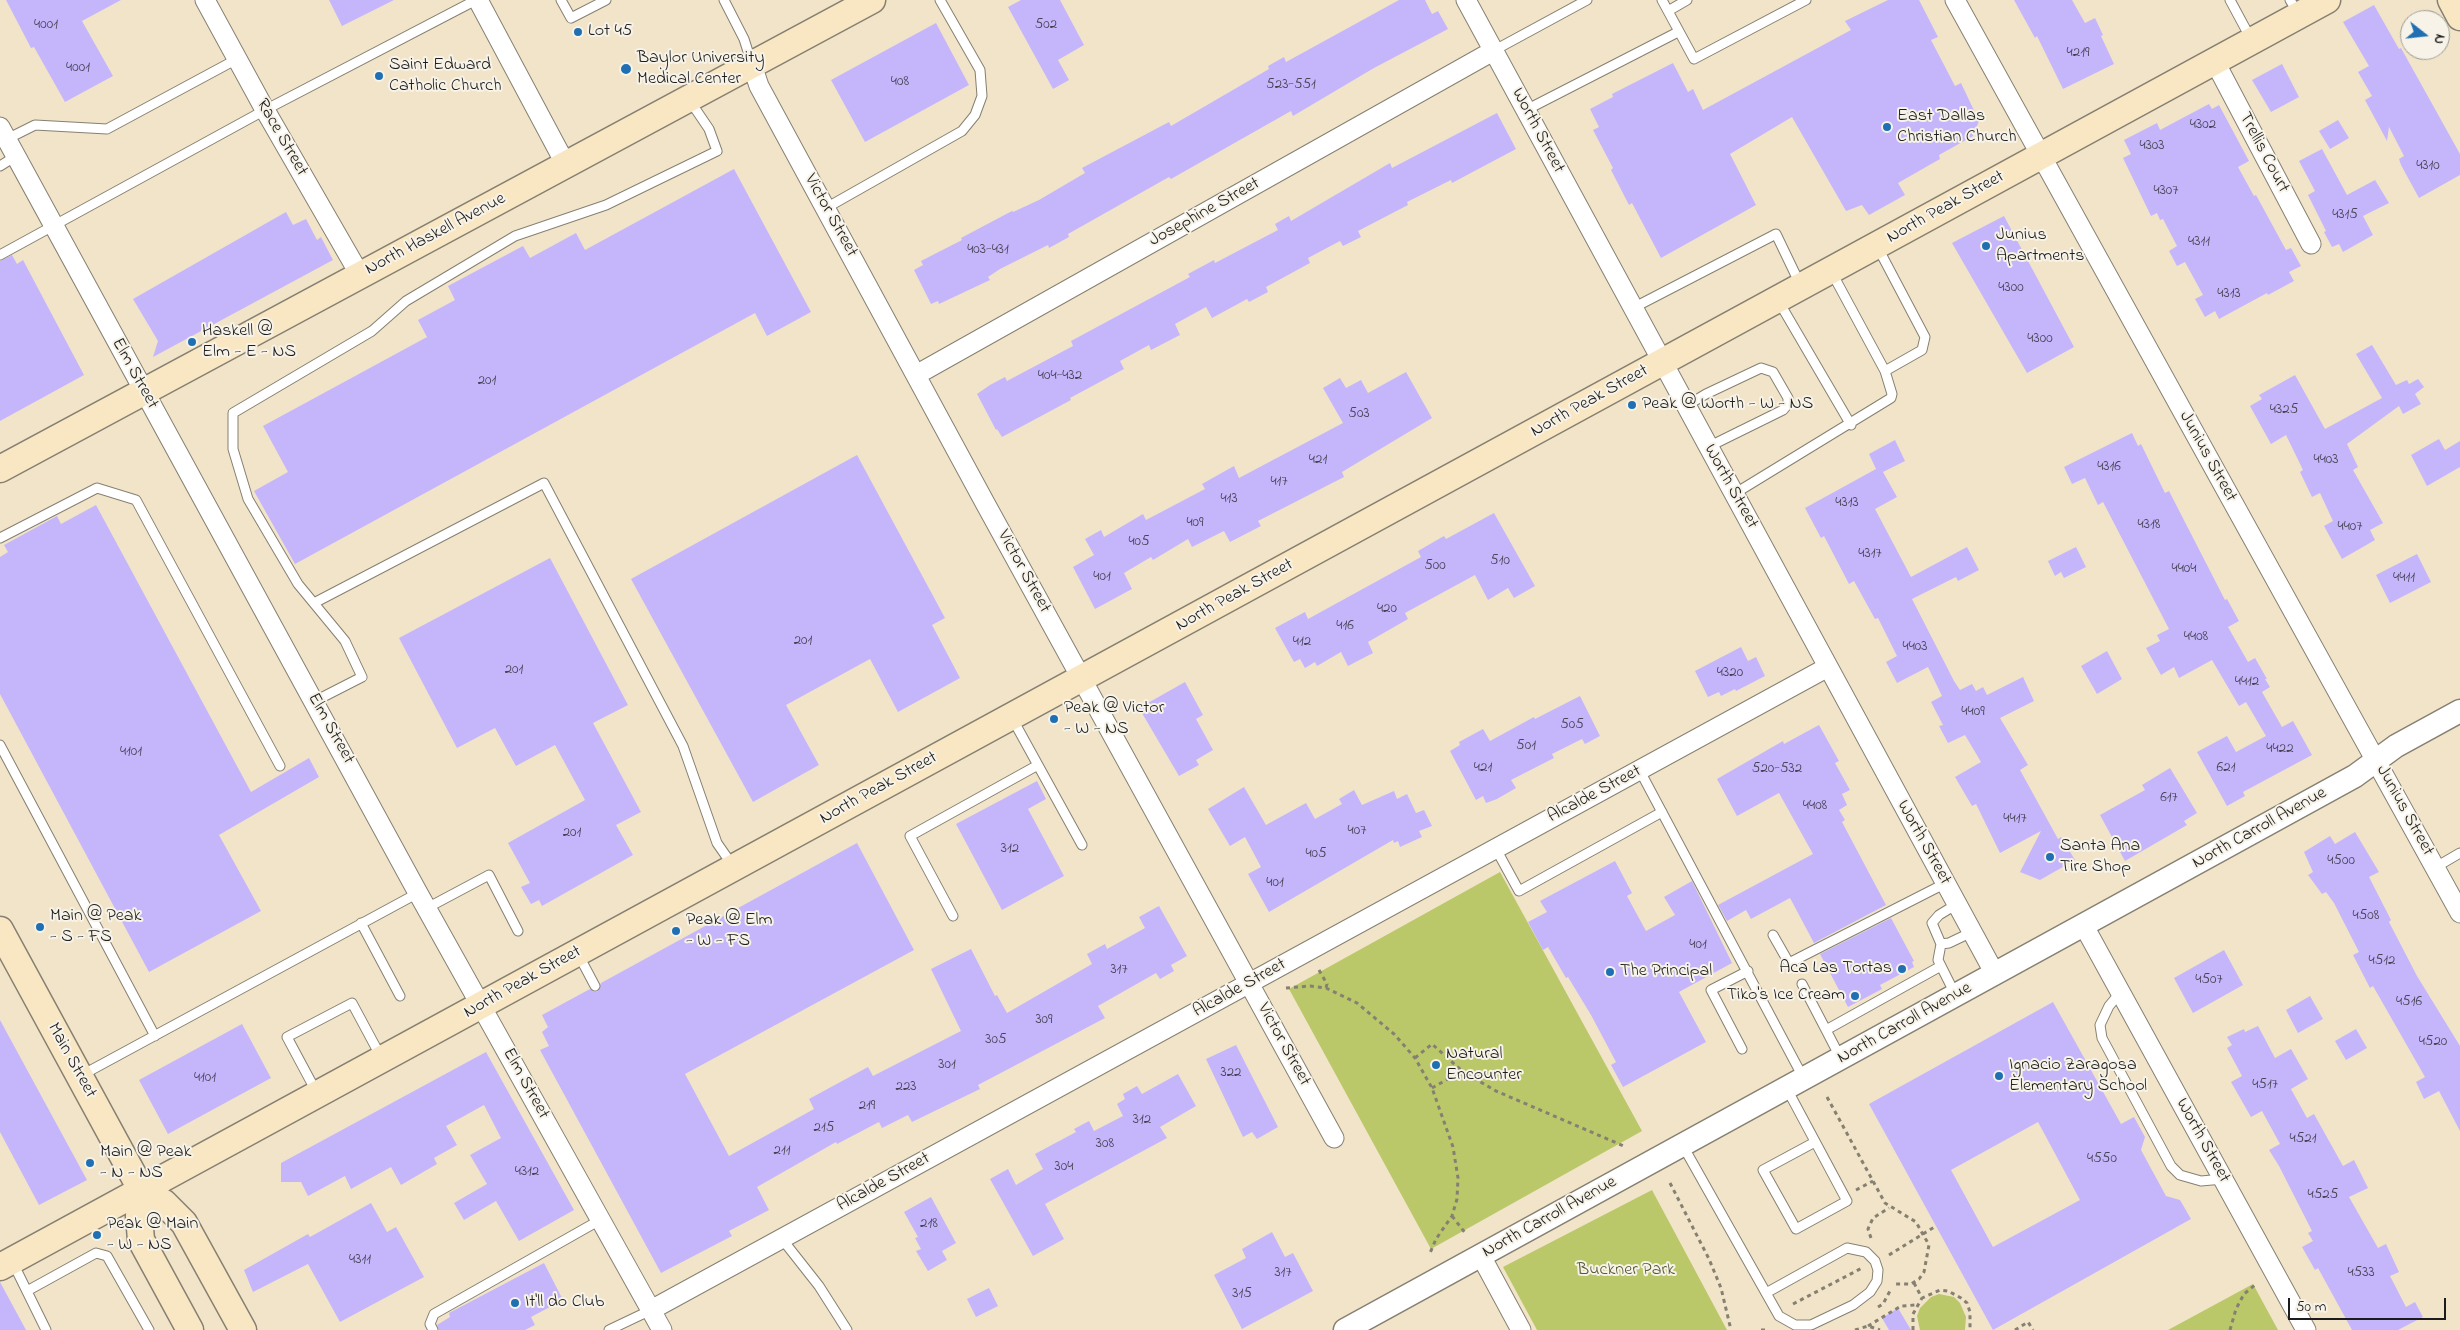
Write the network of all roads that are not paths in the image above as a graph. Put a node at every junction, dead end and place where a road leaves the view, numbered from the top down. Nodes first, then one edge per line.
1 (205, 0) edge
2 (477, 0) edge
3 (560, 0) edge
4 (606, 0) edge
5 (724, 0) edge
6 (872, 0) edge
7 (940, 0) edge
8 (1466, 0) edge
9 (1587, 0) edge
10 (1662, 0) edge
11 (1687, 0) edge
12 (1806, 0) edge
13 (1955, 0) edge
14 (2230, 0) edge
15 (2327, 0) edge
16 (2451, 0) edge
17 (2295, 8) edge
18 (1668, 11) junction
19 (2460, 17) edge
20 (1678, 32) junction
21 (2252, 41) junction
22 (1493, 50) junction
23 (237, 59) junction
24 (2215, 62) junction
25 (752, 65) junction
26 (688, 99) junction
27 (265, 110) junction
28 (1526, 110) junction
29 (3, 133) edge
30 (16, 156) junction
31 (2040, 156) junction
32 (566, 165) junction
33 (0, 166) edge
34 (826, 208) junction
35 (54, 226) junction
36 (2311, 244) dead end
37 (1876, 246) junction
38 (0, 255) edge
39 (1830, 271) junction
40 (360, 276) junction
41 (1802, 287) junction
42 (1778, 300) junction
43 (1633, 308) junction
44 (1662, 362) junction
45 (1885, 371) junction
46 (916, 375) junction
47 (144, 392) junction
48 (1686, 406) junction
49 (1851, 425) junction
50 (1708, 447) junction
51 (0, 470) edge
52 (1734, 494) junction
53 (0, 538) edge
54 (314, 603) junction
55 (1828, 667) junction
56 (1082, 679) junction
57 (314, 701) junction
58 (2460, 711) edge
59 (1012, 717) junction
60 (0, 745) edge
61 (2376, 762) junction
62 (1038, 765) junction
63 (280, 766) dead end
64 (1640, 771) junction
65 (1662, 812) junction
66 (1082, 845) dead end
67 (1496, 849) junction
68 (2460, 853) edge
69 (2436, 867) junction
70 (735, 868) junction
71 (1946, 883) junction
72 (423, 900) junction
73 (1957, 904) junction
74 (2460, 912) edge
75 (952, 916) dead end
76 (361, 923) junction
77 (2084, 926) junction
78 (0, 930) edge
79 (518, 931) dead end
80 (1972, 932) junction
81 (1773, 935) dead end
82 (1941, 944) junction
83 (578, 954) junction
84 (1941, 966) junction
85 (1748, 971) junction
86 (1995, 974) junction
87 (1250, 983) junction
88 (1802, 984) dead end
89 (595, 986) dead end
90 (2120, 993) junction
91 (400, 996) dead end
92 (1956, 996) junction
93 (482, 1005) junction
94 (1826, 1030) junction
95 (155, 1036) junction
96 (1742, 1049) dead end
97 (1842, 1059) junction
98 (382, 1060) junction
99 (80, 1077) junction
100 (1795, 1084) junction
101 (318, 1095) junction
102 (1334, 1138) dead end
103 (1815, 1142) junction
104 (1683, 1146) junction
105 (2223, 1178) junction
106 (142, 1191) junction
107 (600, 1220) junction
108 (782, 1239) junction
109 (1481, 1256) junction
110 (6, 1264) edge
111 (27, 1291) junction
112 (1766, 1293) junction
113 (651, 1310) junction
114 (1348, 1329) edge
115 (46, 1330) edge
116 (149, 1330) edge
117 (190, 1330) edge
118 (243, 1330) edge
119 (433, 1330) edge
120 (609, 1330) edge
121 (662, 1330) edge
122 (847, 1330) edge
123 (1520, 1330) edge
124 (2306, 1330) edge

1 - 23 street, Race Street
2 - 27 lane
2 - 32 street
3 - 4 lane
5 - 25 lane, Victor Street
6 - 25 main road, North Haskell Avenue
7 - 34 lane
8 - 22 street, Worth Street
9 - 22 lane
10 - 18 lane
11 - 18 lane
12 - 20 lane
13 - 31 street, Junius Street
14 - 21 lane
15 - 17 main road, North Peak Street
16 - 19 main road
17 - 21 main road, North Peak Street
18 - 20 lane
20 - 28 lane
21 - 24 main road, North Peak Street
22 - 28 street, Worth Street
22 - 46 street, Josephine Street
23 - 27 street, Race Street
23 - 29 lane
24 - 31 main road, North Peak Street
24 - 36 street, Trellis Court
25 - 26 main road, North Haskell Avenue
25 - 34 street, Victor Street
26 - 32 main road, North Haskell Avenue
26 - 54 lane
27 - 35 lane
27 - 40 street, Race Street
28 - 43 street, Worth Street
29 - 30 street, Elm Street
30 - 33 lane
30 - 35 street, Elm Street
31 - 37 main road, North Peak Street
31 - 61 street, Junius Street
32 - 40 main road, North Haskell Avenue
34 - 46 street, Victor Street
35 - 38 lane
35 - 47 street, Elm Street
37 - 39 main road, North Peak Street
37 - 45 lane
39 - 41 main road, North Peak Street
39 - 45 lane
40 - 47 main road, North Haskell Avenue
41 - 42 main road, North Peak Street
41 - 43 lane
42 - 44 main road, North Peak Street
42 - 49 lane
43 - 44 street, Worth Street
44 - 48 street, Worth Street
44 - 56 main road, North Peak Street
45 - 49 lane
46 - 56 street, Victor Street
47 - 51 main road, North Haskell Avenue
47 - 57 street, Elm Street
48 - 50 street, Worth Street
48 - 50 lane
49 - 52 lane
50 - 52 street, Worth Street
52 - 55 street, Worth Street
53 - 63 lane
54 - 57 lane
54 - 70 lane
55 - 64 street, Alcalde Street
55 - 71 street, Worth Street
56 - 59 main road, North Peak Street
56 - 87 street, Victor Street
57 - 72 street, Elm Street
58 - 61 street, North Carroll Avenue
59 - 62 lane
59 - 70 main road, North Peak Street
60 - 95 lane
61 - 69 street, Junius Street
61 - 77 street, North Carroll Avenue
62 - 66 lane
62 - 75 lane
64 - 65 lane
64 - 67 street, Alcalde Street
65 - 67 lane
65 - 85 lane
67 - 87 street, Alcalde Street
68 - 69 lane
69 - 74 street, Junius Street
70 - 83 main road, North Peak Street
71 - 73 street, Worth Street
71 - 81 lane
72 - 76 lane
72 - 79 lane
72 - 93 street, Elm Street
73 - 80 street, Worth Street
73 - 82 lane
76 - 91 lane
76 - 95 lane
77 - 86 street, North Carroll Avenue
77 - 90 street, Worth Street
78 - 99 main road, Main Street
80 - 82 lane
80 - 86 street, Worth Street
82 - 84 lane
83 - 89 lane
83 - 93 main road, North Peak Street
84 - 92 lane
84 - 94 lane
85 - 96 lane
85 - 100 lane
86 - 92 street, North Carroll Avenue
87 - 102 street, Victor Street
87 - 108 street, Alcalde Street
88 - 94 lane
90 - 105 street, Worth Street
90 - 105 lane
92 - 97 street, North Carroll Avenue
93 - 98 main road, North Peak Street
93 - 107 street, Elm Street
94 - 97 lane
95 - 99 lane
97 - 100 street, North Carroll Avenue
98 - 101 main road, North Peak Street
98 - 101 lane
99 - 106 main road, Main Street
100 - 103 lane
100 - 104 street, North Carroll Avenue
101 - 106 main road, North Peak Street
103 - 103 lane
104 - 109 street, North Carroll Avenue
104 - 112 lane
105 - 124 street, Worth Street
106 - 110 main road, North Peak Street
106 - 117 main road
106 - 118 main road
107 - 113 street, Elm Street
107 - 119 lane
108 - 113 street, Alcalde Street
108 - 122 lane
109 - 114 street, North Carroll Avenue
109 - 123 street
110 - 111 lane
111 - 115 lane
111 - 116 lane
112 - 112 lane
113 - 120 lane
113 - 121 street, Elm Street

